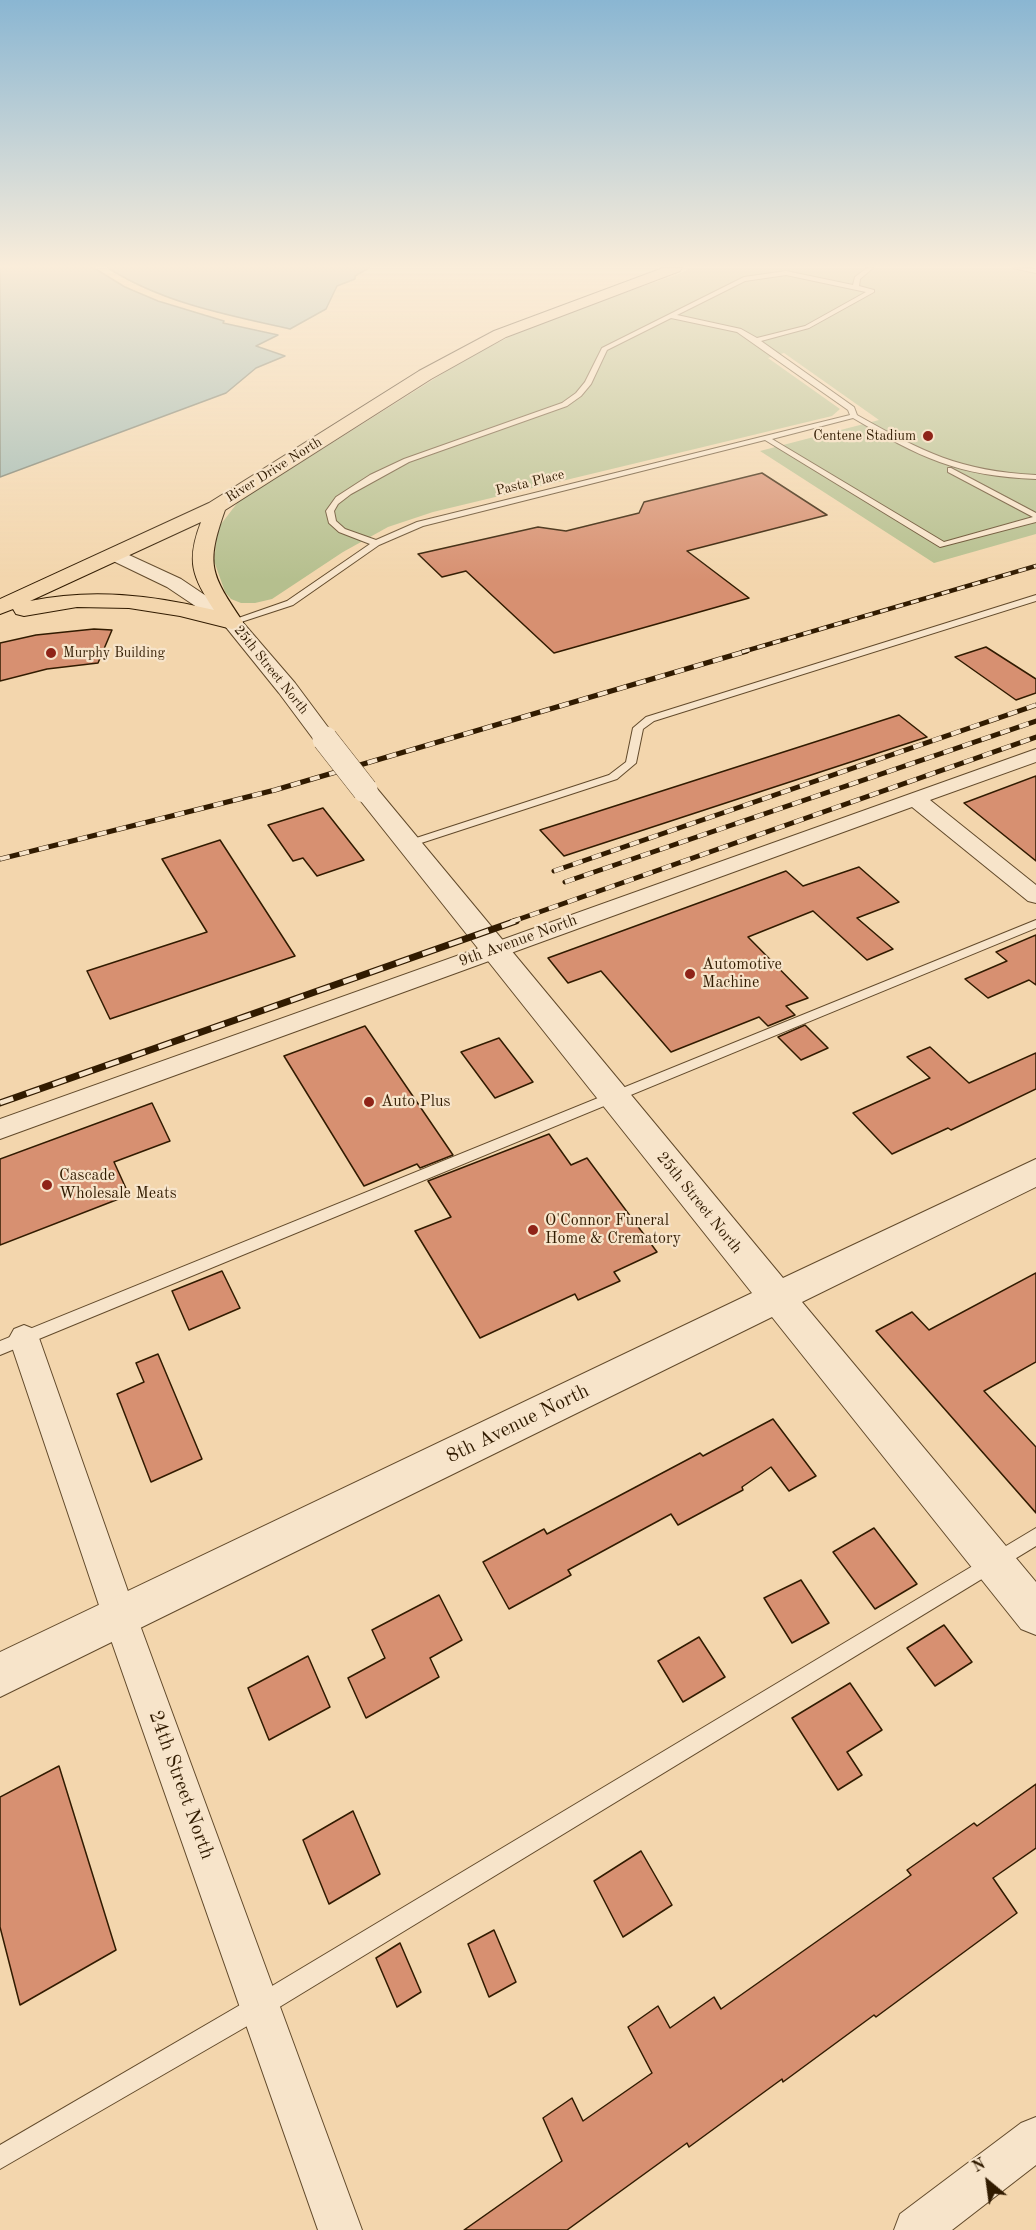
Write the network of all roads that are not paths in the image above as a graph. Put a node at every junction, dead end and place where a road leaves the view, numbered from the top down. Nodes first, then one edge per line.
1 (433, 372) edge
2 (594, 372) edge
3 (800, 372) edge
4 (854, 416) junction
5 (768, 439) junction
6 (923, 455) junction
7 (1036, 477) edge
8 (216, 507) junction
9 (1036, 517) edge
10 (376, 543) junction
11 (116, 555) junction
12 (1036, 598) edge
13 (0, 607) edge
14 (0, 616) edge
15 (232, 622) junction
16 (1036, 755) edge
17 (914, 798) junction
18 (408, 844) junction
19 (1036, 896) edge
20 (1036, 924) edge
21 (493, 950) junction
22 (615, 1098) junction
23 (0, 1129) edge
24 (1036, 1172) edge
25 (777, 1299) junction
26 (12, 1343) edge
27 (1036, 1536) edge
28 (994, 1562) junction
29 (1036, 1614) edge
30 (120, 1617) junction
31 (0, 1675) edge
32 (260, 2006) junction
33 (1036, 2138) edge
34 (0, 2158) edge
35 (340, 2230) edge
36 (916, 2230) edge

1 - 8 main road, River Drive North
2 - 10 lane
3 - 4 lane
4 - 5 lane, Pasta Place
4 - 6 lane
5 - 9 lane
5 - 10 lane, Pasta Place
6 - 7 lane
6 - 9 lane
8 - 11 main road, River Drive North
8 - 15 main road
10 - 15 lane, Pasta Place
11 - 13 main road, River Drive North
11 - 15 street, 25th Street North
12 - 18 lane
14 - 15 main road
15 - 18 street, 25th Street North, bridge
16 - 17 street, 9th Avenue North
17 - 19 street
17 - 21 street, 9th Avenue North
18 - 21 street, 25th Street North
20 - 22 lane
21 - 22 street, 25th Street North
21 - 23 street, 9th Avenue North
22 - 25 street, 25th Street North
22 - 26 lane
24 - 25 street, 8th Avenue North
25 - 28 street, 25th Street North
25 - 30 street, 8th Avenue North
26 - 30 street, 24th Street North
27 - 28 lane
28 - 29 street, 25th Street North
28 - 32 lane
30 - 31 street, 8th Avenue North
30 - 32 street, 24th Street North
32 - 34 lane
32 - 35 street, 24th Street North
33 - 36 street

